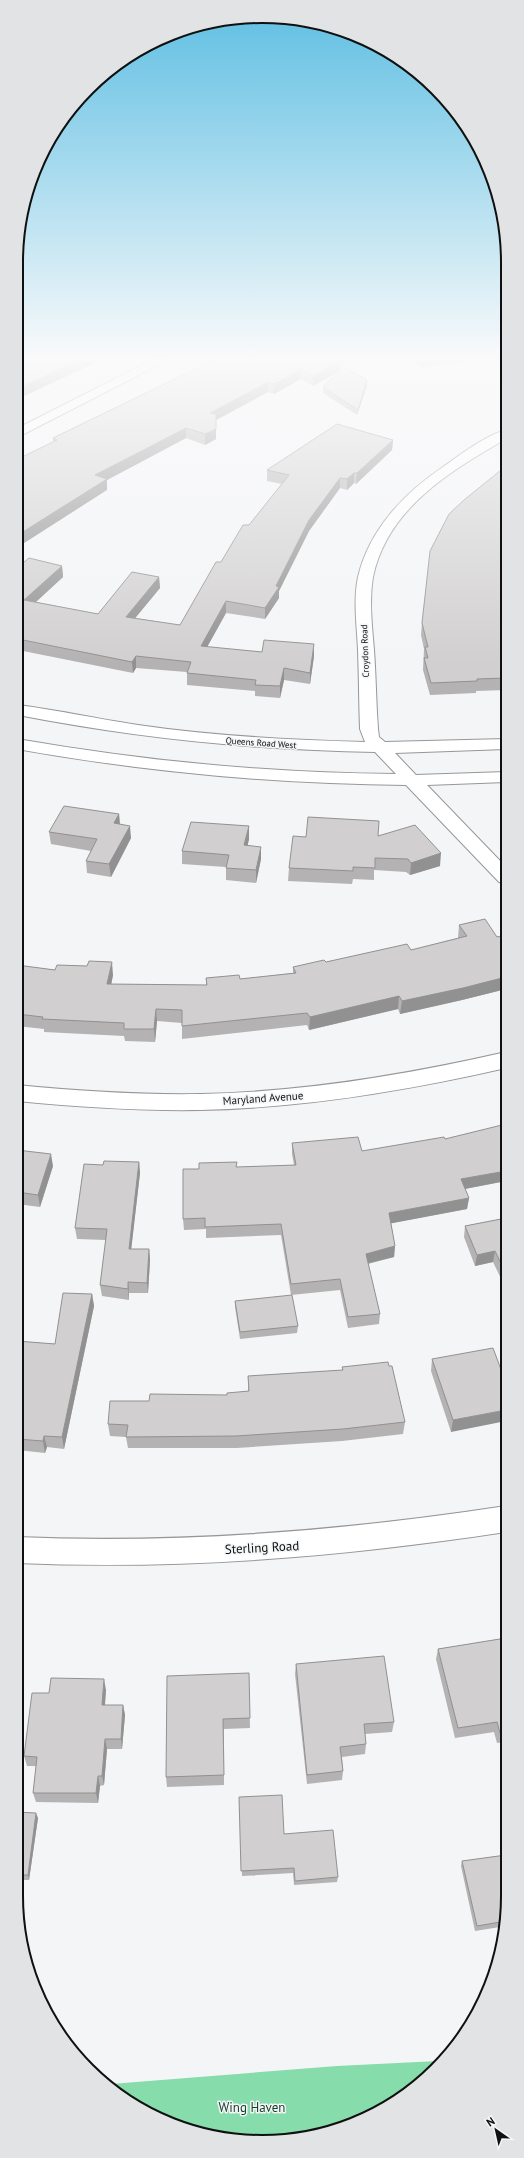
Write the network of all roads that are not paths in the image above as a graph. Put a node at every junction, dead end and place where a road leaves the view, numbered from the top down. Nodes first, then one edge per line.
1 (462, 461) edge
2 (23, 711) edge
3 (501, 744) edge
4 (23, 745) edge
5 (379, 747) junction
6 (501, 777) edge
7 (411, 780) junction
8 (501, 873) edge
9 (501, 1061) edge
10 (23, 1094) edge
11 (501, 1520) edge
12 (23, 1550) edge

1 - 5 street, Croydon Road
2 - 5 street, Queens Road West
3 - 5 street, Queens Road West
4 - 7 street
5 - 7 street, Croydon Road
6 - 7 street
7 - 8 street, Croydon Road
9 - 10 street, Maryland Avenue
11 - 12 street, Sterling Road

